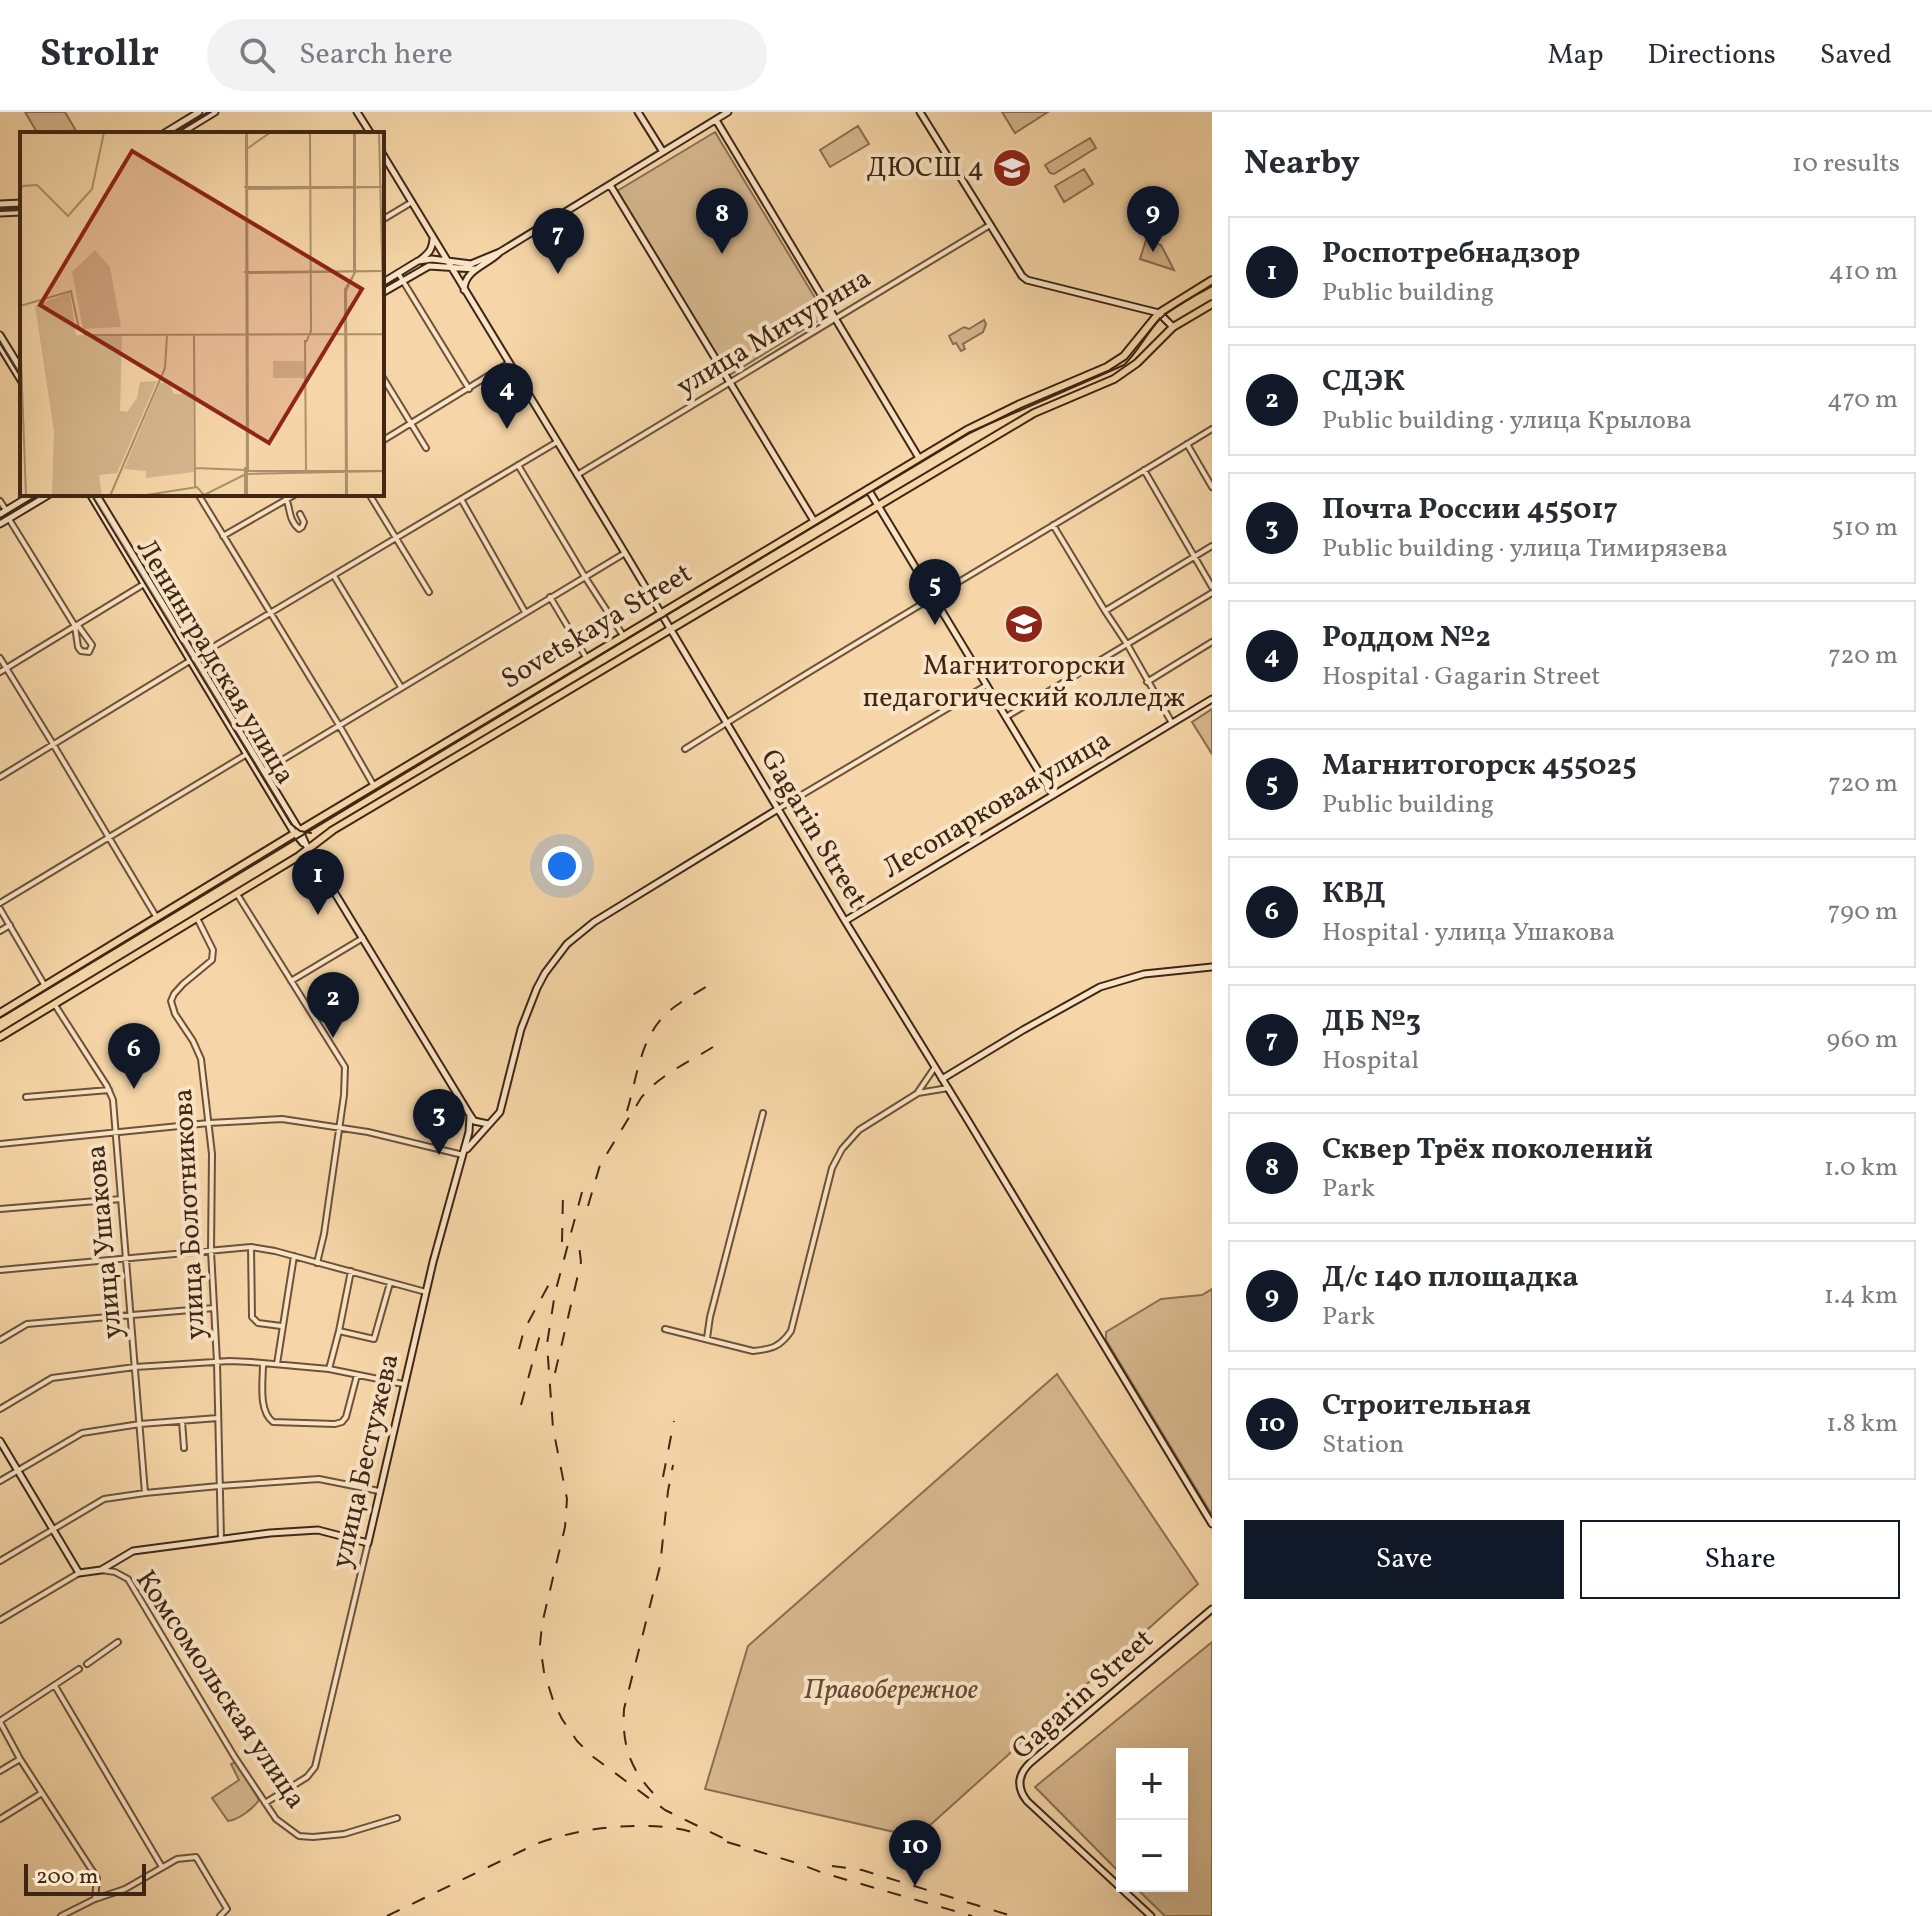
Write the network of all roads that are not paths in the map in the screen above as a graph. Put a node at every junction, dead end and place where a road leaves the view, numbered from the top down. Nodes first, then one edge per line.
1 (199, 112) edge
2 (215, 112) edge
3 (357, 112) edge
4 (638, 112) edge
5 (728, 112) edge
6 (920, 112) edge
7 (716, 120) junction
8 (166, 132) edge
9 (182, 132) edge
10 (370, 132) edge
11 (663, 152) junction
12 (384, 156) edge
13 (610, 185) junction
14 (412, 202) junction
15 (20, 203) edge
16 (0, 204) edge
17 (20, 212) edge
18 (0, 213) edge
19 (384, 219) edge
20 (990, 225) junction
21 (433, 238) junction
22 (500, 252) junction
23 (418, 261) junction
24 (446, 261) junction
25 (451, 268) junction
26 (475, 269) junction
27 (398, 273) junction
28 (1212, 280) edge
29 (403, 281) junction
30 (384, 282) edge
31 (464, 290) junction
32 (384, 292) edge
33 (1212, 304) edge
34 (1159, 313) junction
35 (836, 318) junction
36 (1173, 327) junction
37 (0, 335) edge
38 (0, 347) edge
39 (509, 363) junction
40 (20, 368) edge
41 (20, 379) edge
42 (384, 379) edge
43 (730, 383) junction
44 (469, 389) junction
45 (411, 425) junction
46 (1212, 429) edge
47 (384, 440) edge
48 (557, 442) junction
49 (1187, 444) junction
50 (426, 448) dead end
51 (919, 458) junction
52 (518, 465) junction
53 (1144, 470) junction
54 (577, 475) junction
55 (1212, 487) edge
56 (868, 489) junction
57 (30, 496) edge
58 (47, 496) edge
59 (94, 496) edge
60 (94, 496) edge
61 (199, 496) edge
62 (370, 496) edge
63 (286, 497) edge
64 (461, 499) junction
65 (0, 501) edge
66 (879, 506) junction
67 (3, 512) edge
68 (300, 514) dead end
69 (9, 519) junction
70 (814, 521) junction
71 (0, 524) edge
72 (1053, 525) junction
73 (223, 536) junction
74 (397, 538) junction
75 (1212, 546) edge
76 (625, 553) junction
77 (1194, 557) junction
78 (334, 576) junction
79 (585, 577) junction
80 (144, 584) junction
81 (1212, 590) edge
82 (429, 592) dead end
83 (550, 597) junction
84 (935, 597) junction
85 (1105, 611) junction
86 (525, 612) junction
87 (271, 613) junction
88 (661, 614) junction
89 (75, 626) junction
90 (670, 629) junction
91 (624, 637) junction
92 (1212, 642) edge
93 (1127, 644) junction
94 (0, 658) edge
95 (192, 659) junction
96 (587, 659) junction
97 (6, 668) junction
98 (0, 672) edge
99 (1147, 682) junction
100 (987, 685) junction
101 (401, 687) junction
102 (1212, 699) edge
103 (1006, 717) junction
104 (726, 723) junction
105 (1172, 723) junction
106 (339, 725) junction
107 (53, 744) junction
108 (685, 749) dead end
109 (247, 754) junction
110 (264, 771) junction
111 (0, 777) edge
112 (374, 786) junction
113 (1053, 795) junction
114 (778, 809) junction
115 (298, 832) junction
116 (108, 837) junction
117 (308, 849) junction
118 (237, 894) junction
119 (0, 906) edge
120 (157, 918) junction
121 (197, 918) junction
122 (845, 921) junction
123 (10, 925) junction
124 (0, 931) edge
125 (363, 938) junction
126 (1212, 967) edge
127 (291, 981) junction
128 (45, 986) junction
129 (55, 1004) junction
130 (0, 1013) edge
131 (0, 1037) edge
132 (935, 1067) junction
133 (942, 1079) junction
134 (948, 1088) junction
135 (109, 1090) junction
136 (918, 1093) junction
137 (26, 1097) dead end
138 (763, 1113) dead end
139 (470, 1115) junction
140 (209, 1123) junction
141 (489, 1125) junction
142 (338, 1128) junction
143 (115, 1132) junction
144 (0, 1144) edge
145 (464, 1154) junction
146 (121, 1199) junction
147 (0, 1209) edge
148 (251, 1247) junction
149 (211, 1251) junction
150 (294, 1256) junction
151 (126, 1258) junction
152 (317, 1263) junction
153 (0, 1270) edge
154 (351, 1271) junction
155 (390, 1282) junction
156 (426, 1292) junction
157 (214, 1308) junction
158 (132, 1316) junction
159 (282, 1327) junction
160 (665, 1329) dead end
161 (339, 1331) junction
162 (707, 1338) junction
163 (0, 1340) edge
164 (217, 1362) junction
165 (263, 1364) junction
166 (277, 1365) junction
167 (135, 1367) junction
168 (329, 1369) junction
169 (357, 1375) junction
170 (403, 1384) junction
171 (0, 1409) edge
172 (218, 1418) junction
173 (182, 1421) junction
174 (140, 1424) junction
175 (0, 1441) edge
176 (184, 1448) dead end
177 (17, 1470) junction
178 (0, 1481) edge
179 (219, 1486) junction
180 (379, 1491) junction
181 (145, 1493) junction
182 (1212, 1524) edge
183 (53, 1529) junction
184 (221, 1539) junction
185 (368, 1543) junction
186 (0, 1561) edge
187 (101, 1570) junction
188 (79, 1573) junction
189 (1212, 1609) edge
190 (0, 1620) edge
191 (118, 1642) dead end
192 (87, 1664) dead end
193 (79, 1669) dead end
194 (55, 1686) junction
195 (0, 1721) edge
196 (20, 1759) junction
197 (0, 1771) edge
198 (43, 1793) junction
199 (265, 1803) junction
200 (397, 1818) dead end
201 (0, 1819) edge
202 (162, 1867) junction
203 (95, 1899) junction
204 (61, 1916) edge
205 (220, 1916) edge
206 (1151, 1916) edge

1 - 8 main road
2 - 9 main road
3 - 10 main road
4 - 11 main road
5 - 7 main road
6 - 20 main road
7 - 11 main road
7 - 35 main road
11 - 13 main road
12 - 14 main road, Gagarin Street
13 - 22 main road
13 - 43 main road
14 - 19 street
14 - 21 main road, Gagarin Street
15 - 16 main road
17 - 18 main road
20 - 34 main road
20 - 35 street, улица Мичурина
21 - 23 main road
21 - 24 main road, Gagarin Street
22 - 24 main road
22 - 26 main road
23 - 24 main road
23 - 27 main road
24 - 25 main road, Gagarin Street
25 - 26 main road
25 - 29 main road
25 - 31 main road, Gagarin Street
26 - 31 main road
27 - 29 street
27 - 30 main road
28 - 34 main road, Sovetskaya Street
29 - 32 main road
29 - 44 street
31 - 39 main road, Gagarin Street
33 - 36 main road, Sovetskaya Street
34 - 36 main road
34 - 51 main road, Sovetskaya Street
35 - 43 street, улица Мичурина
35 - 51 main road
36 - 66 main road, Sovetskaya Street
37 - 40 main road
38 - 41 main road
39 - 44 street
39 - 48 main road, Gagarin Street
42 - 45 street
43 - 54 street, улица Мичурина
43 - 70 main road
44 - 45 street
45 - 47 street
45 - 50 street
46 - 49 street
48 - 52 street
48 - 54 main road, Gagarin Street
49 - 53 street
49 - 55 street
51 - 56 main road, Sovetskaya Street
52 - 64 street
52 - 79 street
53 - 72 street
53 - 77 street
54 - 76 main road, Gagarin Street
56 - 66 main road
56 - 70 main road, Sovetskaya Street
57 - 67 main road
58 - 69 main road
59 - 80 main road, Ленинградская улица
60 - 95 main road, Ленинградская улица
61 - 73 street
62 - 74 street
63 - 68 street
63 - 73 street
64 - 74 street
64 - 86 street
65 - 67 street
66 - 84 main road
66 - 90 main road, Sovetskaya Street
69 - 71 main road
69 - 89 street
70 - 88 main road, Sovetskaya Street
72 - 84 street
72 - 85 street
73 - 87 street
74 - 78 street
74 - 82 street
75 - 77 street
76 - 79 street
76 - 88 main road, Gagarin Street
77 - 81 street
77 - 85 street
78 - 87 street
78 - 101 street
79 - 83 street
79 - 91 street
80 - 89 street
80 - 95 main road, Ленинградская улица
81 - 93 street
83 - 86 street
83 - 96 street
84 - 100 main road
84 - 104 street
85 - 93 street
86 - 101 street
87 - 95 street
87 - 106 street
88 - 90 main road, Gagarin Street
88 - 91 main road, Sovetskaya Street
89 - 89 street
89 - 97 street
90 - 104 main road, Gagarin Street
90 - 117 main road, Sovetskaya Street
91 - 96 main road, Sovetskaya Street
92 - 99 street
93 - 99 street
93 - 103 street
94 - 97 street
95 - 107 street
95 - 109 main road, Ленинградская улица
95 - 110 main road, Ленинградская улица
96 - 112 main road, Sovetskaya Street
97 - 98 street
97 - 107 street
99 - 105 street
100 - 103 main road
100 - 114 street
101 - 106 street
102 - 105 main road, Лесопарковая улица
103 - 113 main road
104 - 108 street
104 - 114 main road, Gagarin Street
105 - 113 main road, Лесопарковая улица
106 - 110 street
106 - 112 street
107 - 111 street
107 - 116 street
109 - 115 main road, Ленинградская улица
109 - 116 street
110 - 115 main road, Ленинградская улица
112 - 115 main road, Sovetskaya Street
113 - 122 main road, Лесопарковая улица
114 - 122 main road, Gagarin Street
114 - 141 main road
115 - 117 main road, Ленинградская улица
115 - 120 main road, Sovetskaya Street
116 - 119 street
116 - 120 street
117 - 118 main road, Sovetskaya Street
117 - 125 main road, Ленинградская улица
118 - 121 main road, Sovetskaya Street
118 - 127 street
119 - 123 street
120 - 128 main road, Sovetskaya Street
121 - 129 main road, Sovetskaya Street
121 - 140 street, улица Болотникова
122 - 132 main road, Gagarin Street
123 - 124 street
123 - 128 street
125 - 127 street
125 - 139 main road, Ленинградская улица
126 - 133 main road
127 - 142 street
128 - 130 main road, Sovetskaya Street
129 - 131 main road, Sovetskaya Street
129 - 135 street, улица Ушакова
132 - 133 main road, Gagarin Street
132 - 136 street
133 - 134 main road, Gagarin Street
134 - 136 street
134 - 182 main road, Gagarin Street
135 - 137 street
135 - 143 street, улица Ушакова
136 - 162 street
138 - 162 street
139 - 141 main road
139 - 145 main road
140 - 142 street
140 - 143 street
140 - 149 street, улица Болотникова
141 - 145 main road
142 - 145 street
142 - 152 street
143 - 144 street
143 - 146 street, улица Ушакова
145 - 156 main road, улица Бестужева
146 - 147 street
146 - 151 street, улица Ушакова
148 - 149 street
148 - 150 street
148 - 159 street
149 - 151 street
149 - 157 street, улица Болотникова
150 - 152 street
150 - 159 street
151 - 153 street
151 - 158 street, улица Ушакова
152 - 154 street
154 - 155 street
154 - 161 street
155 - 156 street
155 - 161 street
156 - 170 main road, улица Бестужева
157 - 158 street
157 - 164 street, улица Болотникова
158 - 163 street
158 - 167 street, улица Ушакова
159 - 166 street
160 - 162 street
161 - 168 street
164 - 165 street
164 - 167 street
164 - 172 street, улица Болотникова
165 - 166 street
165 - 169 street
166 - 168 street
167 - 171 street
167 - 174 street, улица Ушакова
168 - 169 street
169 - 170 street
170 - 180 main road, улица Бестужева
172 - 173 street
172 - 179 street, улица Болотникова
173 - 174 street
173 - 176 street
174 - 177 street
174 - 181 street, улица Ушакова
175 - 177 main road
177 - 178 street
177 - 183 main road
179 - 180 street
179 - 181 street
179 - 184 street, улица Болотникова
180 - 185 main road, улица Бестужева
181 - 183 street
183 - 186 street
183 - 188 main road
184 - 185 main road
184 - 187 main road
185 - 199 street, улица Бестужева
187 - 188 main road
187 - 199 street, Комсомольская улица
188 - 190 street
189 - 206 main road, Gagarin Street
191 - 192 street
193 - 194 street
194 - 195 street
194 - 202 street
195 - 196 street
196 - 197 street
196 - 198 street
198 - 201 street
198 - 203 street
199 - 200 street, Комсомольская улица
202 - 203 street
202 - 205 street
203 - 204 street

